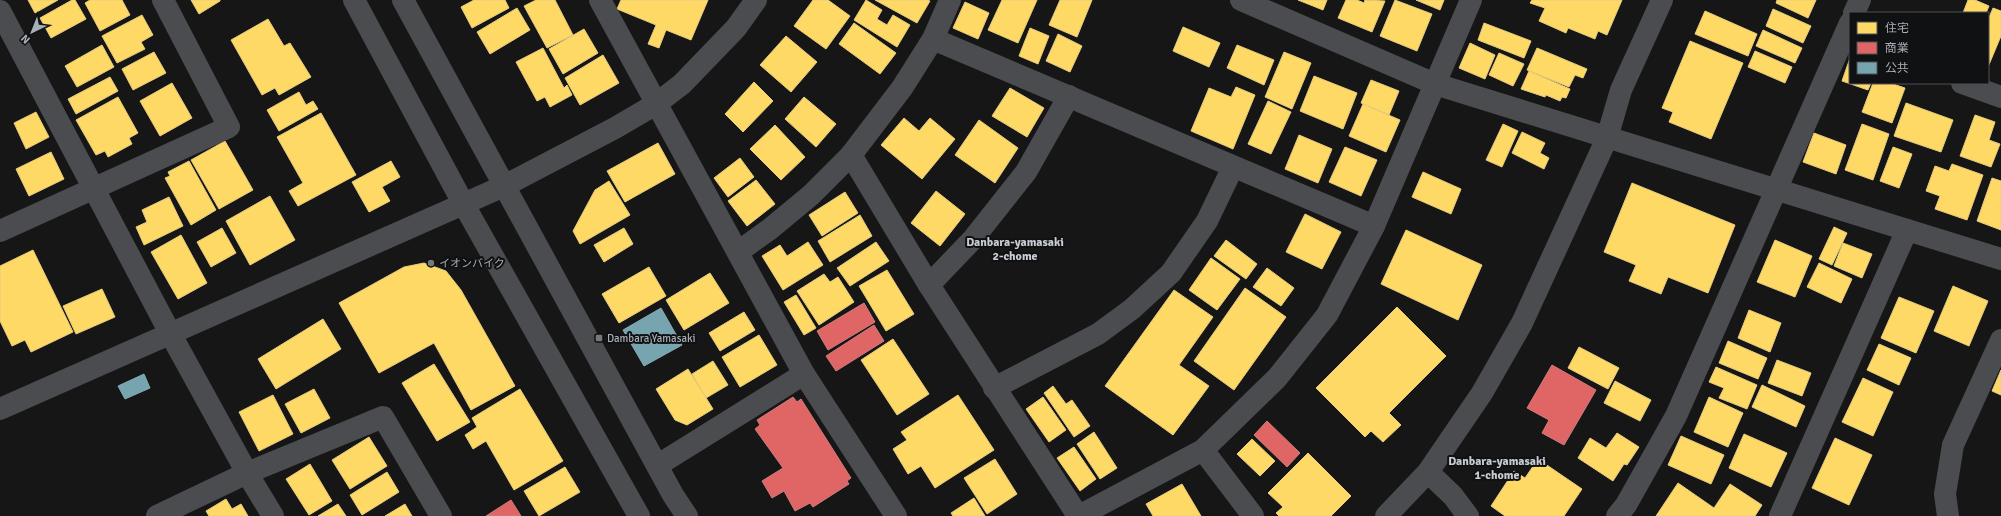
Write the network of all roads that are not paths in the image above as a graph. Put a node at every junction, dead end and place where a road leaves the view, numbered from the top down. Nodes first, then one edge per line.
1 (163, 0) edge
2 (354, 0) edge
3 (402, 0) edge
4 (600, 0) edge
5 (756, 0) edge
6 (950, 0) edge
7 (1241, 0) edge
8 (1472, 0) edge
9 (1662, 0) edge
10 (1860, 0) edge
11 (0, 11) edge
12 (1854, 12) edge
13 (1848, 35) edge
14 (933, 39) junction
15 (1435, 84) junction
16 (1965, 84) edge
17 (1068, 96) junction
18 (2001, 97) edge
19 (656, 104) junction
20 (1608, 138) junction
21 (851, 155) junction
22 (1233, 167) junction
23 (504, 186) junction
24 (93, 189) junction
25 (1777, 191) junction
26 (463, 203) junction
27 (1374, 226) junction
28 (1907, 230) junction
29 (0, 231) edge
30 (738, 252) junction
31 (2001, 259) edge
32 (929, 285) junction
33 (170, 333) junction
34 (2001, 340) edge
35 (804, 374) junction
36 (994, 388) junction
37 (0, 409) edge
38 (1203, 450) junction
39 (658, 465) junction
40 (1428, 472) junction
41 (247, 473) junction
42 (157, 516) edge
43 (273, 516) edge
44 (441, 516) edge
45 (639, 516) edge
46 (688, 516) edge
47 (896, 516) edge
48 (1078, 516) edge
49 (1253, 516) edge
50 (1386, 516) edge
51 (1468, 516) edge
52 (1617, 516) edge
53 (1780, 516) edge
54 (1948, 516) edge

1 - 24 street
2 - 26 street
3 - 23 street
4 - 19 street
5 - 19 street
6 - 14 street
7 - 15 street
8 - 15 street
9 - 20 street
10 - 12 street
11 - 24 street
13 - 25 street
14 - 17 street
14 - 21 street
15 - 20 street
15 - 27 street
16 - 18 street
17 - 22 street
17 - 32 street
19 - 23 street
19 - 30 street
20 - 25 street
20 - 40 street
21 - 30 street
21 - 32 street
22 - 27 street
22 - 36 street
23 - 26 street
23 - 39 street
24 - 29 street
24 - 33 street
25 - 28 street
25 - 52 street
26 - 33 street
26 - 45 street
27 - 38 street
28 - 31 street
28 - 53 street
30 - 35 street
32 - 36 street
33 - 37 street
33 - 41 street
34 - 54 street
35 - 39 street
35 - 47 street
36 - 48 street
38 - 48 street
38 - 49 street
39 - 46 street
40 - 50 street
40 - 51 street
41 - 42 street
41 - 43 street
41 - 44 street

